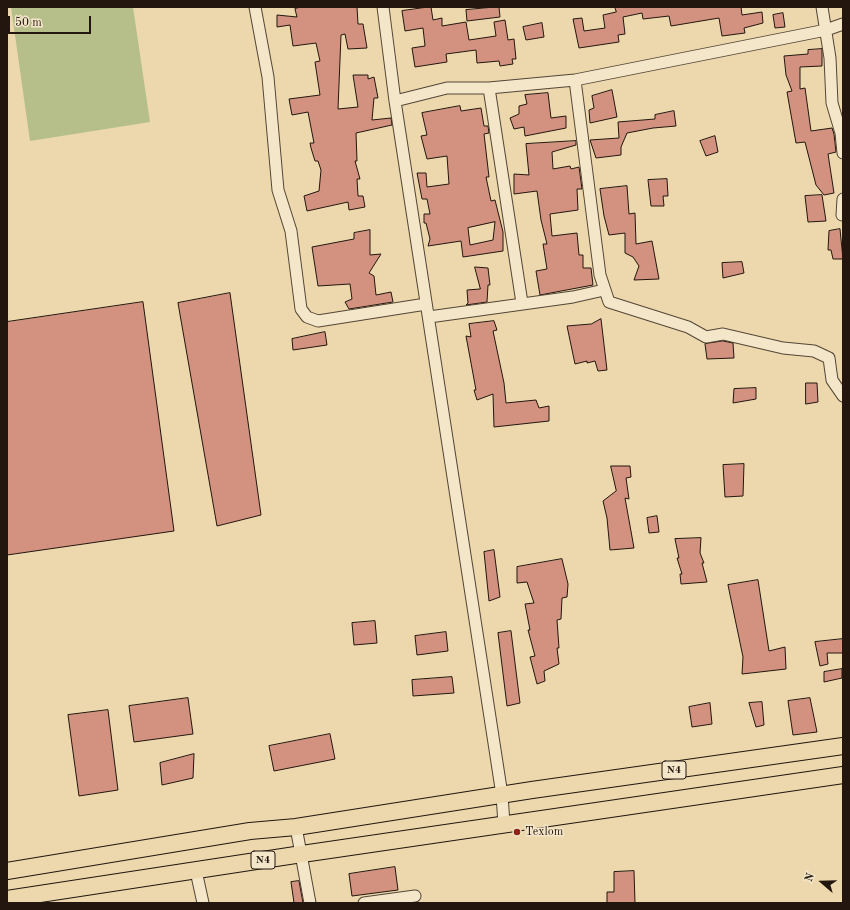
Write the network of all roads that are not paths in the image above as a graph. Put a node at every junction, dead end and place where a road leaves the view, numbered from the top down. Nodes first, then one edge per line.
1 (255, 7) edge
2 (383, 7) edge
3 (822, 7) edge
4 (843, 24) edge
5 (826, 30) junction
6 (575, 80) junction
7 (489, 88) junction
8 (395, 101) junction
9 (843, 153) edge
10 (843, 199) edge
11 (842, 215) dead end
12 (604, 290) junction
13 (522, 303) junction
14 (426, 304) junction
15 (429, 317) junction
16 (843, 374) edge
17 (832, 380) junction
18 (843, 396) edge
19 (843, 746) edge
20 (843, 775) edge
21 (502, 795) junction
22 (504, 824) junction
23 (296, 827) junction
24 (302, 854) junction
25 (7, 871) edge
26 (196, 871) junction
27 (415, 896) dead end
28 (7, 899) edge
29 (203, 903) edge
30 (310, 903) edge
31 (364, 903) edge

1 - 14 street
2 - 8 street
3 - 5 street
4 - 5 street
5 - 6 street
5 - 9 street
6 - 7 street
6 - 12 street
7 - 8 street
7 - 13 street
8 - 14 street
10 - 11 street
12 - 13 street
12 - 17 street
13 - 15 street
14 - 15 street
15 - 21 street
16 - 17 street
17 - 18 street
19 - 21 highway, N4
20 - 22 highway, N4
21 - 22 street
21 - 23 highway, N4
22 - 24 highway, N4
23 - 24 street
23 - 25 highway, N4
24 - 26 highway, N4
24 - 30 street
26 - 28 highway, N4
26 - 29 street
27 - 31 street

